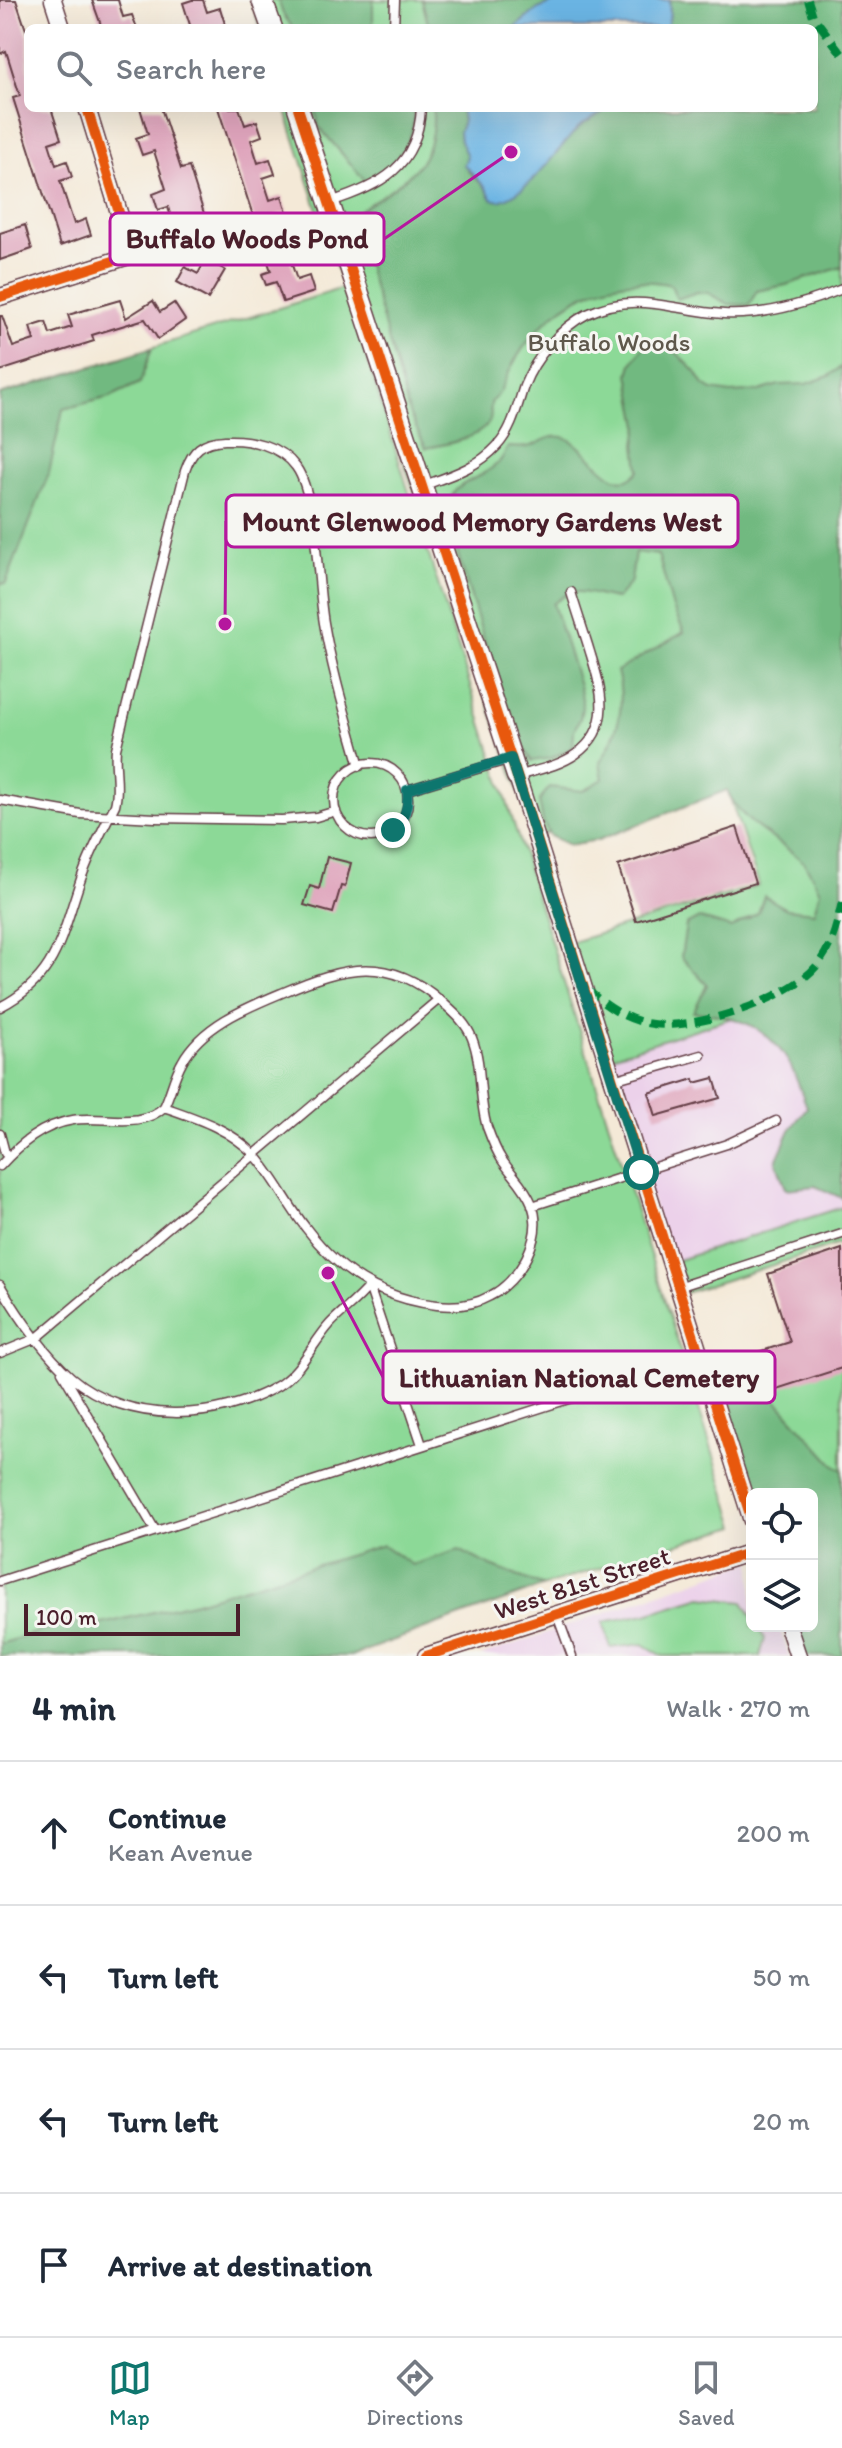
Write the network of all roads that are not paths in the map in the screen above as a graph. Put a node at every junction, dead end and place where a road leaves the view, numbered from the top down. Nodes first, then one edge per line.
1 (53, 0) edge
2 (262, 0) edge
3 (395, 0) edge
4 (61, 24) edge
5 (271, 24) edge
6 (394, 24) edge
7 (88, 112) edge
8 (299, 112) edge
9 (421, 112) edge
10 (329, 203) junction
11 (842, 289) edge
12 (0, 297) edge
13 (422, 486) junction
14 (571, 592) dead end
15 (360, 766) junction
16 (514, 767) junction
17 (407, 790) junction
18 (0, 800) edge
19 (336, 811) junction
20 (109, 816) junction
21 (439, 999) junction
22 (0, 1007) edge
23 (701, 1055) dead end
24 (612, 1081) junction
25 (164, 1107) junction
26 (776, 1121) dead end
27 (0, 1134) edge
28 (7, 1152) edge
29 (253, 1154) junction
30 (0, 1166) edge
31 (641, 1172) junction
32 (532, 1206) junction
33 (842, 1234) edge
34 (0, 1285) edge
35 (369, 1286) junction
36 (678, 1287) junction
37 (37, 1338) junction
38 (0, 1353) edge
39 (700, 1357) junction
40 (56, 1362) junction
41 (422, 1445) junction
42 (746, 1502) edge
43 (155, 1530) junction
44 (746, 1554) edge
45 (0, 1581) edge
46 (557, 1614) junction
47 (790, 1632) edge
48 (426, 1656) edge
49 (572, 1656) edge
50 (798, 1656) edge

1 - 4 street
2 - 5 street
3 - 6 lane
7 - 12 street
8 - 10 street
9 - 10 lane
10 - 13 street
11 - 13 lane
13 - 16 street
14 - 16 lane
15 - 17 lane
15 - 19 lane
15 - 20 lane
16 - 17 lane
16 - 24 street
17 - 19 lane
18 - 20 lane
19 - 20 lane
20 - 22 lane
21 - 25 lane
21 - 29 lane
21 - 32 lane
23 - 24 lane
24 - 31 street
25 - 28 lane
25 - 29 lane
26 - 31 lane
27 - 28 lane
28 - 30 lane
29 - 35 lane
29 - 37 lane
31 - 32 lane
31 - 36 street
32 - 35 lane
33 - 36 lane
34 - 37 lane
35 - 40 lane
35 - 41 lane
36 - 39 street
37 - 38 lane
37 - 40 lane
39 - 41 lane
39 - 42 street
40 - 43 lane
41 - 43 lane
43 - 45 lane
44 - 46 street, West 81st Street
46 - 48 street, West 81st Street
46 - 49 lane
47 - 50 street

